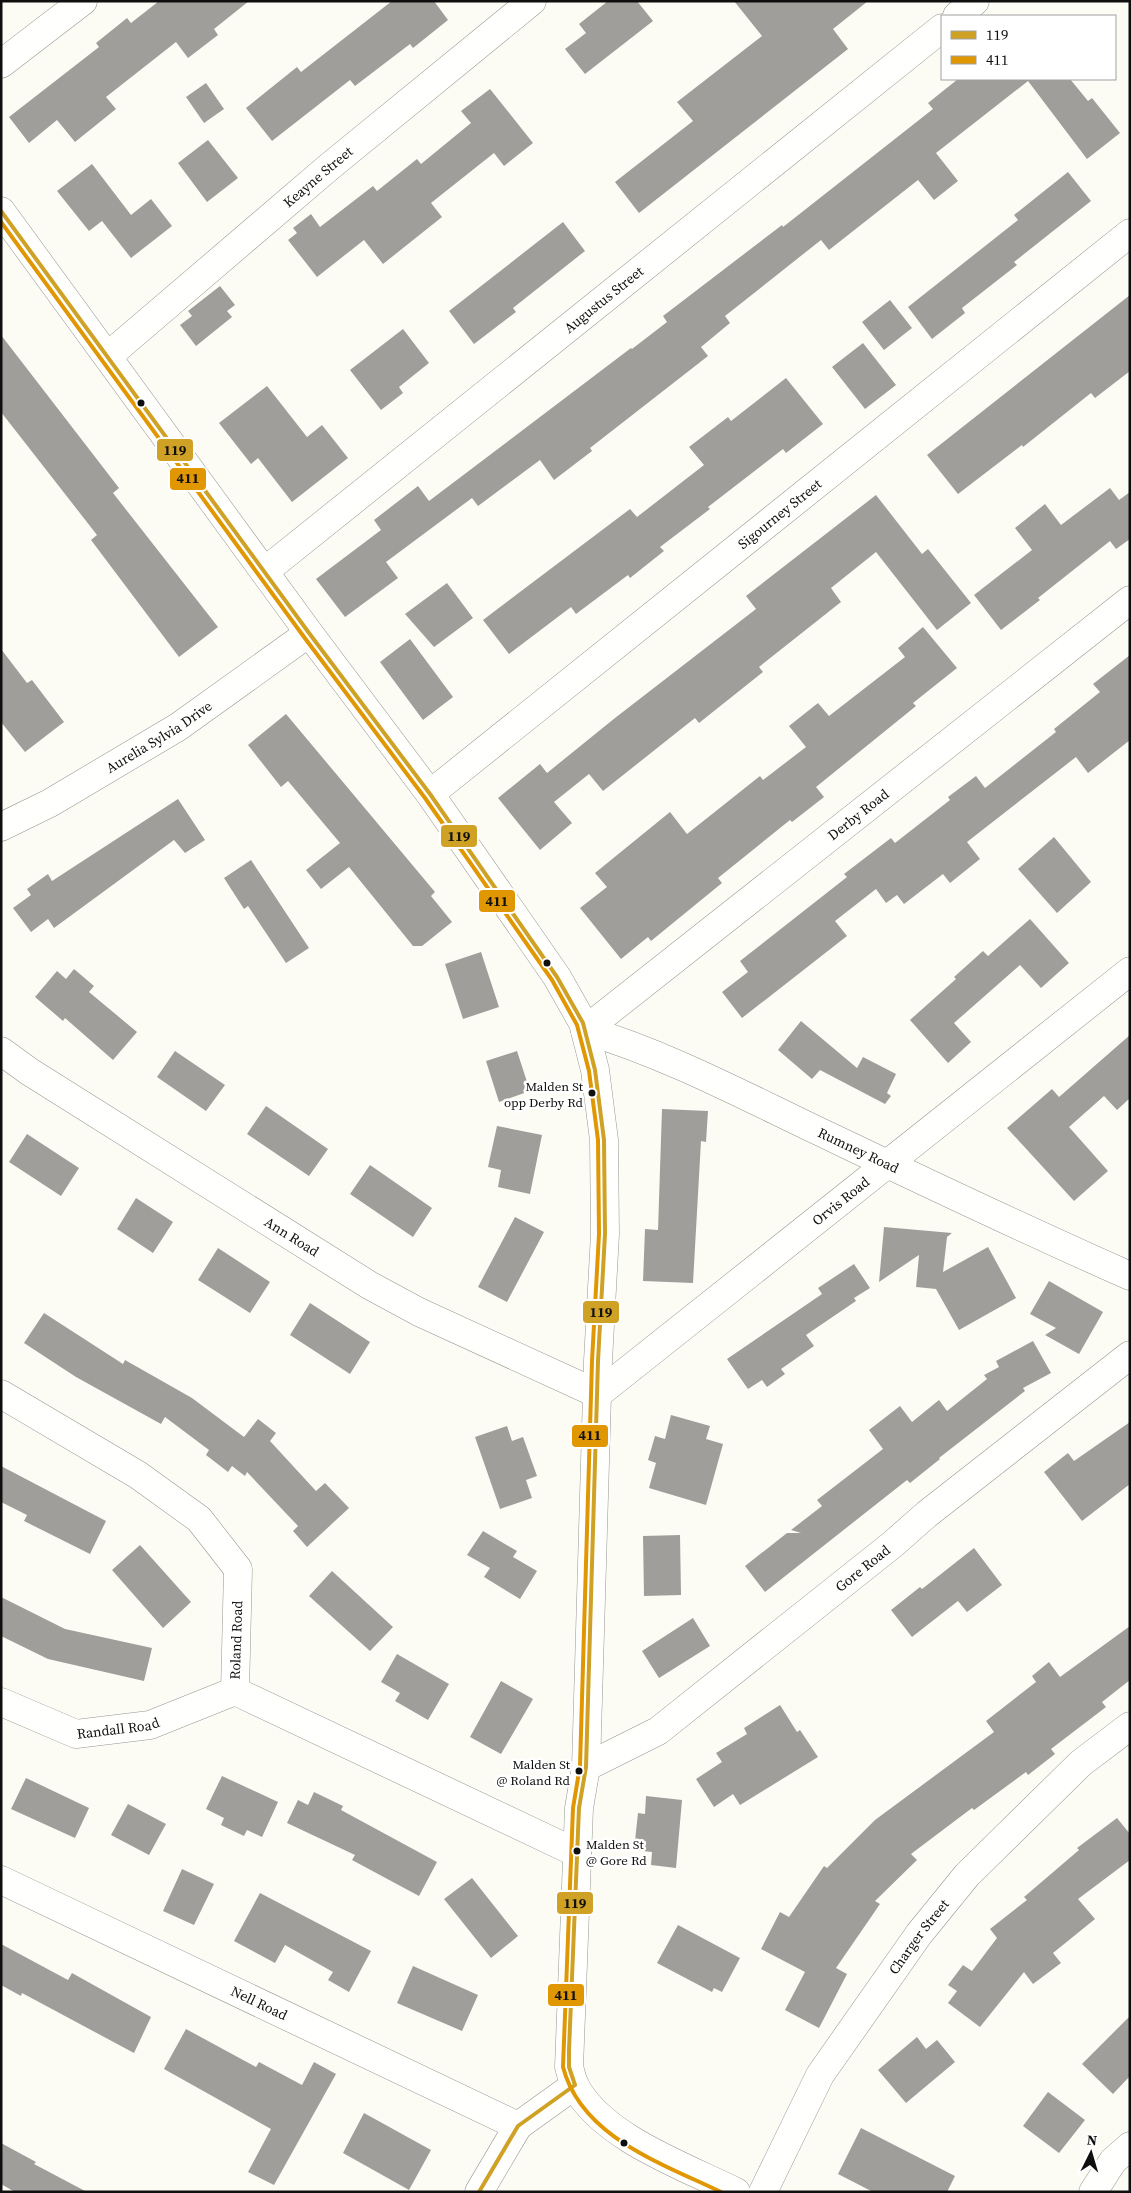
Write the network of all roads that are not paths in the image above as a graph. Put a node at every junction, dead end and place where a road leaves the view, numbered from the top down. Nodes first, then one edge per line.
1 (83, 1) edge
2 (532, 1) edge
3 (975, 1) edge
4 (958, 15) edge
5 (941, 29) edge
6 (1, 64) edge
7 (1, 211) edge
8 (1130, 234) edge
9 (108, 356) junction
10 (265, 571) junction
11 (1130, 600) edge
12 (309, 633) junction
13 (430, 794) junction
14 (1, 827) edge
15 (1130, 971) edge
16 (585, 1030) junction
17 (1, 1051) edge
18 (886, 1164) junction
19 (1130, 1276) edge
20 (1130, 1355) edge
21 (1, 1394) edge
22 (598, 1394) junction
23 (235, 1691) junction
24 (1, 1702) edge
25 (1130, 1726) edge
26 (586, 1767) junction
27 (576, 1853) junction
28 (1, 1880) edge
29 (575, 2085) junction
30 (518, 2126) junction
31 (1130, 2146) edge
32 (479, 2192) edge
33 (736, 2192) edge
34 (763, 2192) edge
35 (1092, 2192) edge

1 - 6 street
2 - 9 street, Keayne Street
3 - 4 street
5 - 10 street, Augustus Street
7 - 9 street
8 - 13 street, Sigourney Street
9 - 10 street
10 - 12 street
11 - 16 street, Derby Road
12 - 13 street
12 - 14 street, Aurelia Sylvia Drive
13 - 16 street
15 - 18 street, Orvis Road
16 - 18 street, Rumney Road
16 - 22 street
17 - 22 street, Ann Road
18 - 19 street, Rumney Road
18 - 22 street, Orvis Road
20 - 26 street, Gore Road
21 - 23 street, Roland Road
22 - 26 street
23 - 24 street, Randall Road
23 - 27 street, Roland Road
25 - 34 street, Charger Street
26 - 27 street
27 - 29 street
28 - 30 street, Nell Road
29 - 30 street
29 - 33 street
30 - 32 street
31 - 35 street

